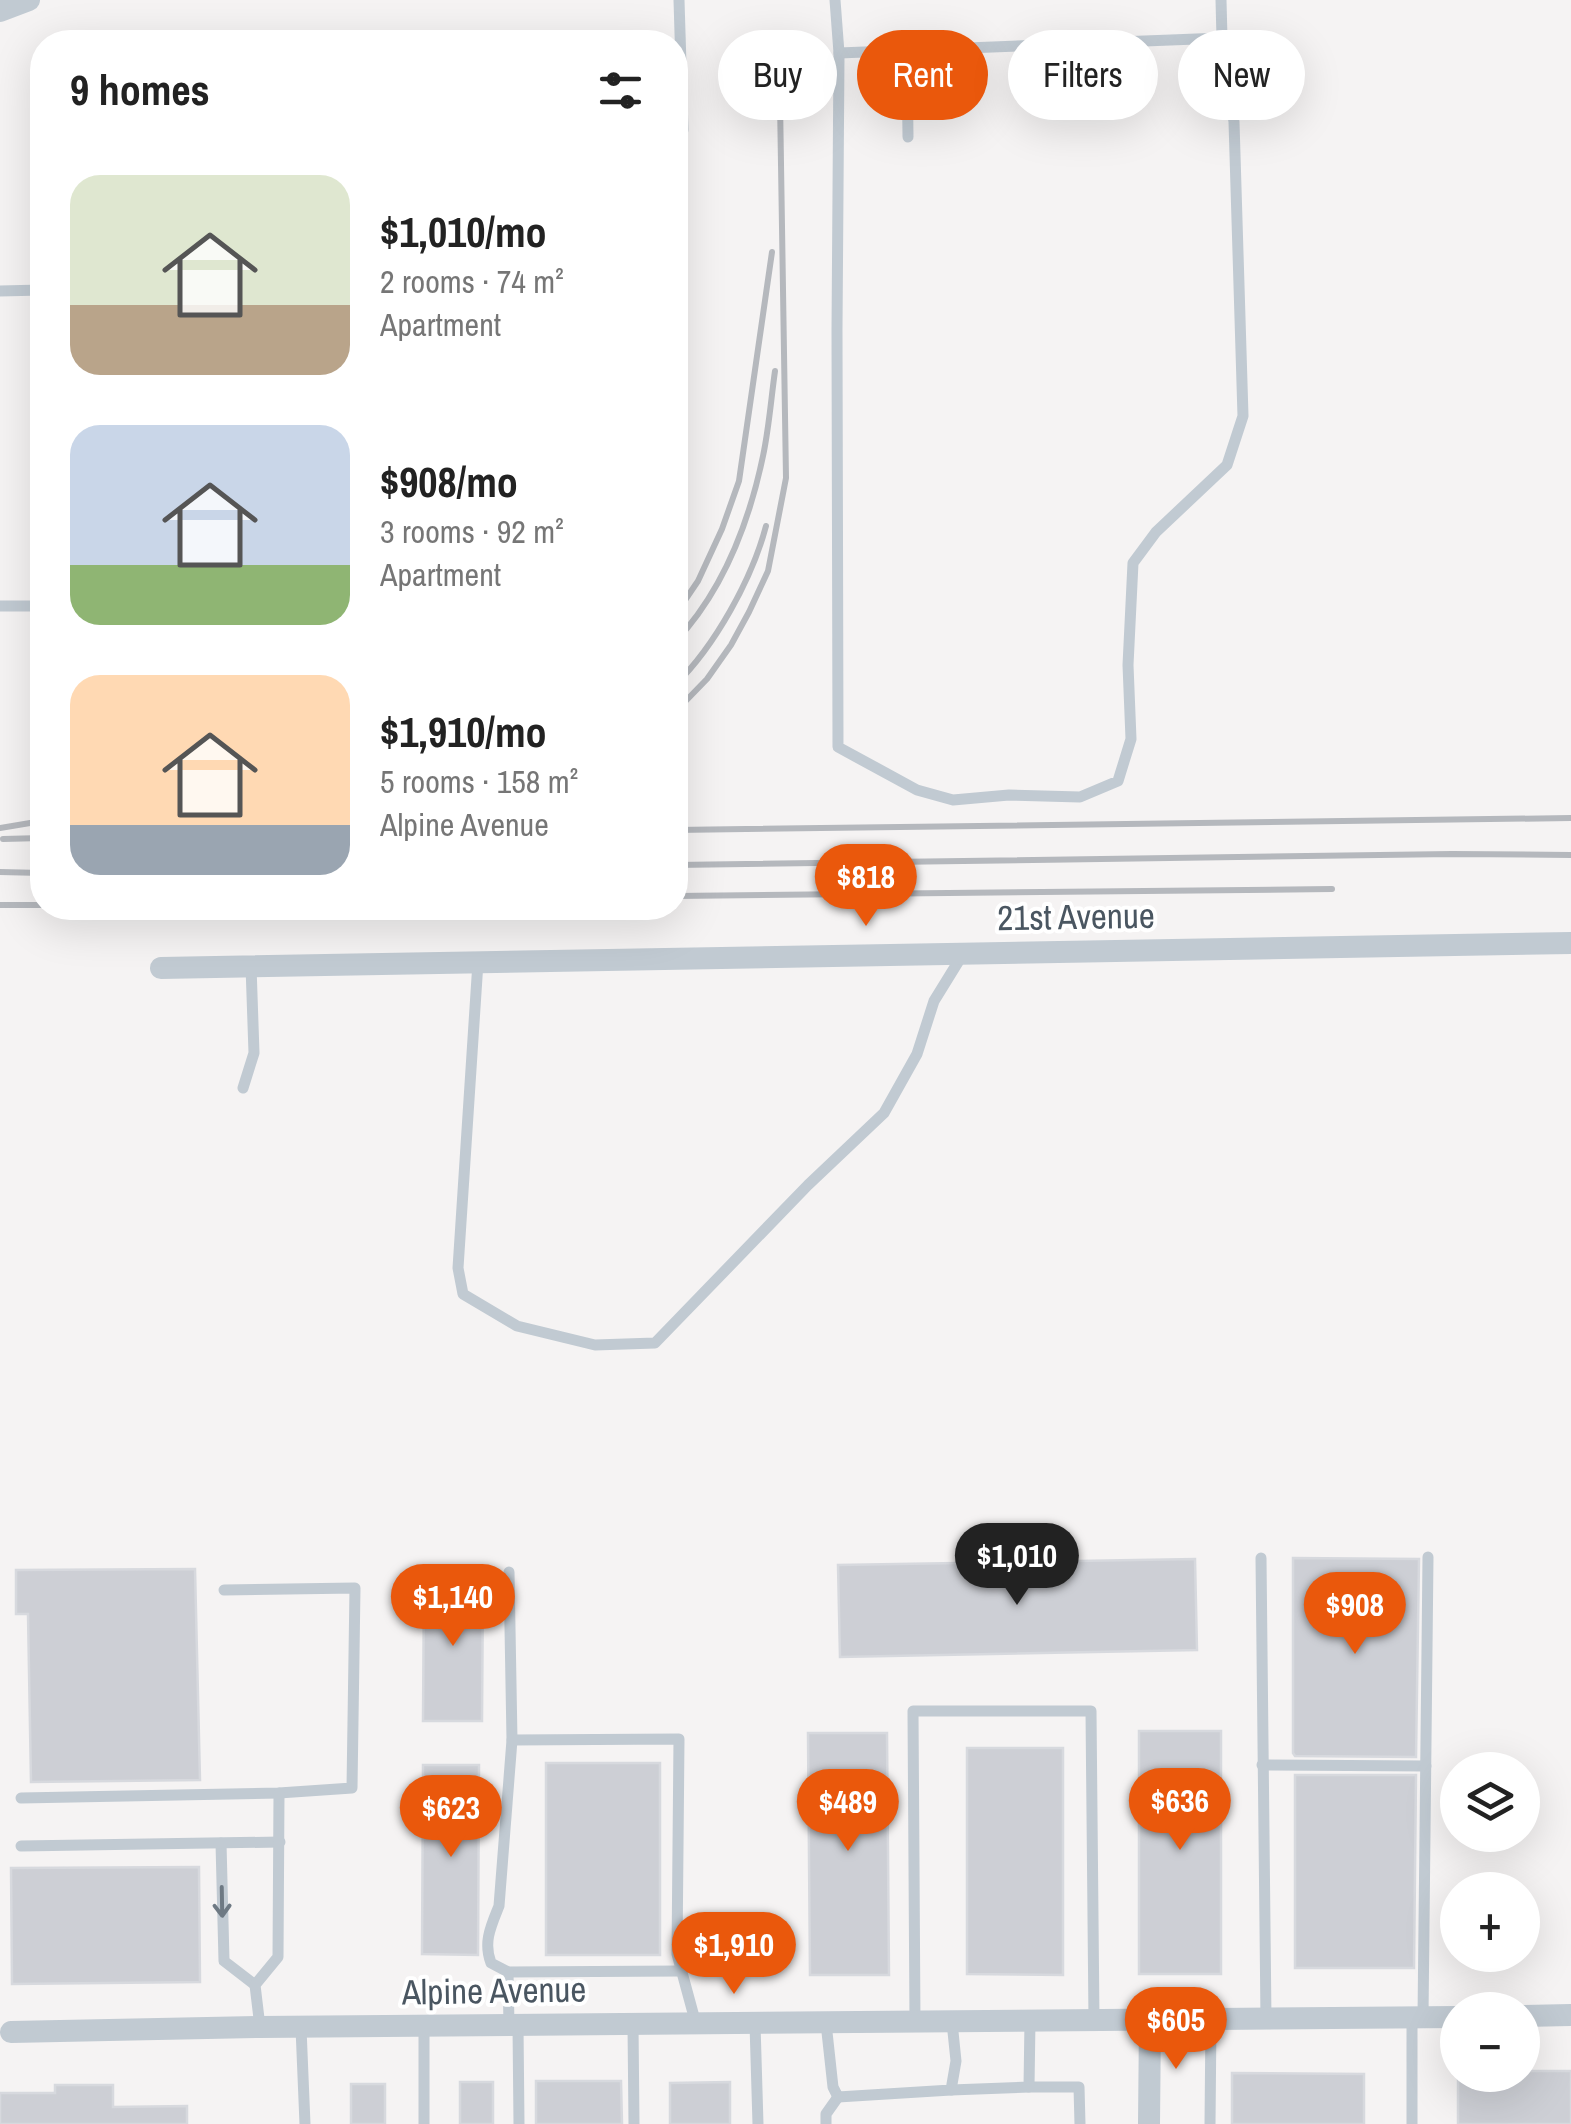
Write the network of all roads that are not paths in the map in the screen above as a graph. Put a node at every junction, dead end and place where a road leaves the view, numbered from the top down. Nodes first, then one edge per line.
1 (29, 0) edge
2 (679, 0) edge
3 (835, 0) edge
4 (1221, 0) edge
5 (0, 11) edge
6 (680, 30) edge
7 (1222, 30) edge
8 (1178, 40) edge
9 (988, 48) edge
10 (857, 52) edge
11 (839, 53) junction
12 (908, 120) edge
13 (1234, 120) edge
14 (908, 137) dead end
15 (30, 290) edge
16 (0, 291) edge
17 (0, 606) edge
18 (30, 606) edge
19 (1571, 943) edge
20 (963, 954) junction
21 (478, 962) junction
22 (251, 966) junction
23 (161, 968) dead end
24 (243, 1088) dead end
25 (1428, 1557) dead end
26 (1261, 1558) dead end
27 (509, 1572) dead end
28 (224, 1590) dead end
29 (512, 1740) junction
30 (1262, 1764) junction
31 (1426, 1766) junction
32 (279, 1792) junction
33 (21, 1798) dead end
34 (280, 1842) junction
35 (221, 1843) junction
36 (22, 1846) dead end
37 (508, 1972) junction
38 (682, 1972) junction
39 (255, 1985) junction
40 (1540, 2016) edge
41 (1571, 2016) edge
42 (1417, 2017) junction
43 (1440, 2017) edge
44 (1211, 2019) junction
45 (1266, 2019) junction
46 (1094, 2020) junction
47 (1150, 2020) junction
48 (1030, 2021) junction
49 (915, 2022) junction
50 (952, 2022) junction
51 (826, 2023) junction
52 (696, 2024) junction
53 (756, 2024) junction
54 (633, 2025) junction
55 (513, 2026) junction
56 (260, 2027) junction
57 (424, 2027) junction
58 (300, 2028) junction
59 (11, 2032) dead end
60 (1029, 2086) junction
61 (951, 2090) junction
62 (838, 2096) junction
63 (305, 2124) edge
64 (424, 2124) edge
65 (519, 2124) edge
66 (634, 2124) edge
67 (758, 2124) edge
68 (826, 2124) edge
69 (1080, 2124) edge
70 (1149, 2124) edge
71 (1210, 2124) edge
72 (1412, 2124) edge

1 - 5 street
2 - 6 lane
3 - 11 lane
4 - 7 lane
8 - 9 lane
10 - 11 lane
11 - 13 lane
12 - 14 lane
15 - 16 lane
17 - 18 lane
19 - 20 street, 21st Avenue
20 - 21 street, 21st Avenue
20 - 21 lane
21 - 22 street, 21st Avenue
22 - 23 street, 21st Avenue
22 - 24 lane
25 - 31 lane
26 - 30 lane
27 - 29 lane
28 - 32 lane
29 - 37 lane
29 - 38 lane
30 - 31 lane
30 - 45 lane
31 - 42 lane
32 - 33 lane
32 - 34 lane
34 - 35 lane
34 - 39 lane
35 - 36 lane
35 -> 39 lane
37 - 38 lane
37 - 55 lane
38 - 52 lane
39 - 56 lane
40 - 41 street
42 - 43 street, Alpine Avenue
42 - 45 street, Alpine Avenue
42 - 72 lane
44 - 45 street, Alpine Avenue
44 - 47 street, Alpine Avenue
44 - 71 lane
46 - 47 street, Alpine Avenue
46 - 48 street, Alpine Avenue
46 - 49 lane
47 - 70 street
48 - 50 street, Alpine Avenue
48 - 60 lane
49 - 50 street, Alpine Avenue
49 - 51 street, Alpine Avenue
50 - 61 lane
51 - 53 street, Alpine Avenue
51 - 62 lane
52 - 53 street, Alpine Avenue
52 - 54 street, Alpine Avenue
53 - 67 lane
54 - 55 street, Alpine Avenue
54 - 66 lane
55 - 57 street, Alpine Avenue
55 - 65 lane
56 - 58 street, Alpine Avenue
56 - 59 street, Alpine Avenue
57 - 58 street, Alpine Avenue
57 - 64 lane
58 - 63 lane
60 - 61 lane
60 - 69 lane
61 - 62 lane
62 - 68 lane

